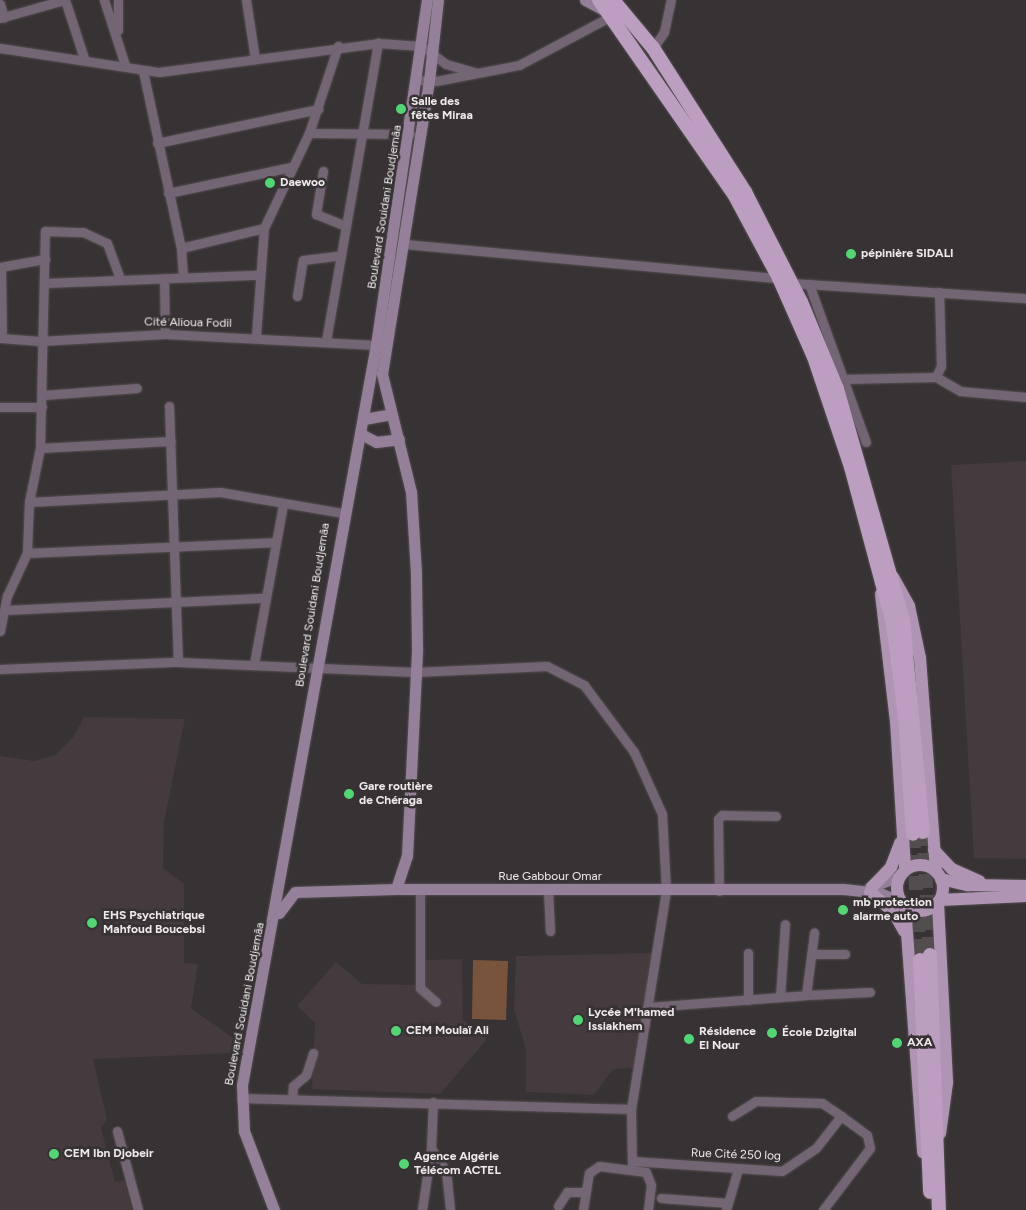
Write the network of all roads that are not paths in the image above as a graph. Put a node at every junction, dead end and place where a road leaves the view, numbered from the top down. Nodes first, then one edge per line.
1 (64, 0) edge
2 (104, 0) edge
3 (118, 0) edge
4 (246, 0) edge
5 (427, 0) edge
6 (438, 0) edge
7 (585, 0) edge
8 (599, 0) edge
9 (671, 0) edge
10 (0, 4) edge
11 (613, 6) edge
12 (2, 17) edge
13 (378, 43) junction
14 (338, 46) junction
15 (422, 46) junction
16 (0, 48) edge
17 (653, 48) junction
18 (432, 54) junction
19 (84, 58) junction
20 (255, 59) junction
21 (125, 65) junction
22 (143, 72) junction
23 (477, 73) junction
24 (417, 80) junction
25 (429, 81) junction
26 (318, 109) junction
27 (362, 132) junction
28 (309, 133) junction
29 (410, 134) junction
30 (157, 143) junction
31 (291, 167) junction
32 (323, 171) dead end
33 (168, 193) junction
34 (346, 226) junction
35 (264, 228) junction
36 (403, 244) junction
37 (181, 248) junction
38 (341, 255) junction
39 (45, 259) junction
40 (1, 267) edge
41 (258, 275) junction
42 (183, 277) junction
43 (120, 278) junction
44 (779, 278) junction
45 (164, 279) junction
46 (45, 283) junction
47 (792, 283) junction
48 (808, 284) junction
49 (940, 292) junction
50 (297, 296) dead end
51 (1026, 298) edge
52 (165, 334) junction
53 (256, 336) junction
54 (1, 338) edge
55 (40, 341) junction
56 (326, 341) junction
57 (376, 346) junction
58 (936, 377) junction
59 (843, 380) junction
60 (137, 388) dead end
61 (43, 395) junction
62 (1026, 396) edge
63 (169, 406) dead end
64 (0, 407) edge
65 (42, 407) junction
66 (392, 414) junction
67 (364, 418) junction
68 (361, 434) junction
69 (399, 439) junction
70 (171, 441) junction
71 (866, 442) dead end
72 (40, 448) junction
73 (174, 493) junction
74 (29, 502) junction
75 (283, 504) junction
76 (343, 513) junction
77 (274, 542) junction
78 (176, 545) junction
79 (26, 553) junction
80 (887, 576) junction
81 (264, 598) junction
82 (178, 601) junction
83 (5, 610) junction
84 (0, 631) edge
85 (178, 662) junction
86 (254, 664) junction
87 (317, 668) junction
88 (0, 669) edge
89 (415, 672) junction
90 (776, 816) dead end
91 (913, 834) junction
92 (934, 850) junction
93 (282, 869) junction
94 (903, 873) junction
95 (938, 875) junction
96 (1006, 886) junction
97 (1026, 886) edge
98 (396, 889) junction
99 (420, 889) junction
100 (871, 889) junction
101 (548, 890) junction
102 (301, 891) junction
103 (666, 891) junction
104 (719, 891) junction
105 (1026, 896) edge
106 (939, 901) junction
107 (904, 904) junction
108 (274, 924) junction
109 (785, 924) dead end
110 (550, 932) dead end
111 (814, 933) dead end
112 (907, 940) junction
113 (748, 953) dead end
114 (812, 954) junction
115 (845, 954) dead end
116 (870, 992) dead end
117 (806, 996) junction
118 (780, 997) junction
119 (748, 1000) junction
120 (436, 1002) dead end
121 (648, 1007) junction
122 (313, 1053) dead end
123 (241, 1098) junction
124 (292, 1099) junction
125 (433, 1102) junction
126 (631, 1109) junction
127 (732, 1116) dead end
128 (842, 1116) junction
129 (117, 1131) dead end
130 (940, 1134) junction
131 (431, 1148) junction
132 (632, 1165) junction
133 (738, 1169) junction
134 (930, 1183) junction
135 (585, 1192) junction
136 (661, 1198) dead end
137 (558, 1206) dead end
138 (727, 1207) edge
139 (138, 1210) edge
140 (274, 1210) edge
141 (422, 1210) edge
142 (450, 1210) edge
143 (584, 1210) edge
144 (648, 1210) edge
145 (822, 1210) edge
146 (930, 1210) edge
147 (939, 1210) edge

1 - 12 street
1 - 19 street
2 - 21 street
3 - 21 street
4 - 20 street
5 - 15 main road, Boulevard Souidani Boudjemâa
6 - 18 main road, Boulevard Souidani Boudjemâa
7 - 11 main road
8 - 11 highway
9 - 17 street
10 - 12 street
11 - 17 highway
11 - 23 street
11 - 44 highway
13 - 14 street
13 - 15 street
13 - 27 street
14 - 20 street
14 - 26 street
15 - 18 street
15 - 24 main road, Boulevard Souidani Boudjemâa
16 - 19 street
17 - 47 highway
18 - 23 street
18 - 25 main road, Boulevard Souidani Boudjemâa
19 - 21 street
20 - 22 street
21 - 22 street
22 - 30 street
23 - 25 street
24 - 25 street
24 - 29 main road, Boulevard Souidani Boudjemâa
25 - 36 main road, Boulevard Souidani Boudjemâa
26 - 28 street
26 - 30 street
27 - 28 street
27 - 29 street
27 - 34 street
28 - 31 street
29 - 57 main road, Boulevard Souidani Boudjemâa
30 - 33 street
31 - 33 street
31 - 35 street
32 - 34 street
33 - 37 street
34 - 38 street
35 - 37 street
35 - 41 street
36 - 44 street
36 - 66 main road, Boulevard Souidani Boudjemâa
37 - 42 street
38 - 50 street
38 - 56 street
39 - 40 street
39 - 43 street
39 - 46 street
40 - 54 street
41 - 42 street
41 - 53 street
42 - 45 street
43 - 45 street
43 - 46 street
44 - 80 highway
45 - 52 street
46 - 55 street
47 - 48 street
47 - 80 highway
48 - 49 street
48 - 59 street
49 - 51 street
49 - 58 street
52 - 53 street, Cité Alioua Fodil
52 - 55 street, Cité Alioua Fodil
53 - 56 street, Cité Alioua Fodil
54 - 55 street, Cité Alioua Fodil
55 - 61 street
56 - 57 street, Cité Alioua Fodil
57 - 67 main road, Boulevard Souidani Boudjemâa
58 - 59 street
58 - 62 street
59 - 71 street
60 - 61 street
61 - 65 street
63 - 70 street
64 - 65 street
65 - 72 street
66 - 67 main road
66 - 69 main road, Boulevard Souidani Boudjemâa
67 - 68 main road, Boulevard Souidani Boudjemâa
68 - 69 main road
68 - 76 main road, Boulevard Souidani Boudjemâa
69 - 89 main road, Boulevard Souidani Boudjemâa
70 - 72 street
70 - 73 street
72 - 74 street
73 - 74 street
73 - 75 street
73 - 78 street
74 - 79 street
75 - 76 street
75 - 77 street
76 - 87 main road, Boulevard Souidani Boudjemâa
77 - 78 street
77 - 81 street
78 - 79 street
78 - 82 street
79 - 83 street
80 - 91 highway
80 - 92 main road
81 - 82 street
81 - 86 street
82 - 83 street
82 - 85 street
83 - 84 street
85 - 86 street
85 - 88 street
86 - 87 street
87 - 89 street
87 - 93 main road, Boulevard Souidani Boudjemâa
89 - 98 main road, Boulevard Souidani Boudjemâa
89 - 103 street
90 - 104 street
91 - 94 main road
91 - 100 main road
92 - 95 main road
92 - 96 main road
93 - 102 main road
93 - 108 main road, Boulevard Souidani Boudjemâa
94 - 95 main road
94 - 100 main road, Rue Gabbour Omar
94 - 107 main road
95 - 96 main road
95 - 106 main road
96 - 97 main road
98 - 99 main road, Rue Gabbour Omar
98 - 102 main road, Rue Gabbour Omar
99 - 101 main road, Rue Gabbour Omar
99 - 120 street
100 - 104 main road, Rue Gabbour Omar
100 - 107 main road, Rue Gabbour Omar
100 - 112 main road
101 - 103 main road, Rue Gabbour Omar
101 - 110 street
102 - 108 main road
103 - 104 main road, Rue Gabbour Omar
103 - 121 street
105 - 106 main road
106 - 107 main road
106 - 130 main road
107 - 112 main road
108 - 123 main road, Boulevard Souidani Boudjemâa
109 - 118 street
111 - 114 street
112 - 134 main road
113 - 119 street
114 - 115 street
114 - 117 street
116 - 117 street
117 - 118 street
118 - 119 street
119 - 121 street
121 - 126 street
122 - 124 street
123 - 124 street
123 - 140 main road, Boulevard Souidani Boudjemâa
124 - 125 street
125 - 126 street
125 - 131 street
126 - 132 street
127 - 128 street
128 - 133 street, Rue Cité 250 log
128 - 145 street
129 - 139 street
130 - 134 highway
130 - 147 highway
131 - 141 street
131 - 142 street
132 - 133 street, Rue Cité 250 log
132 - 135 street, Rue Cité 250 log
132 - 144 street
133 - 138 street
134 - 146 highway
135 - 137 street
135 - 143 street
136 - 138 street

